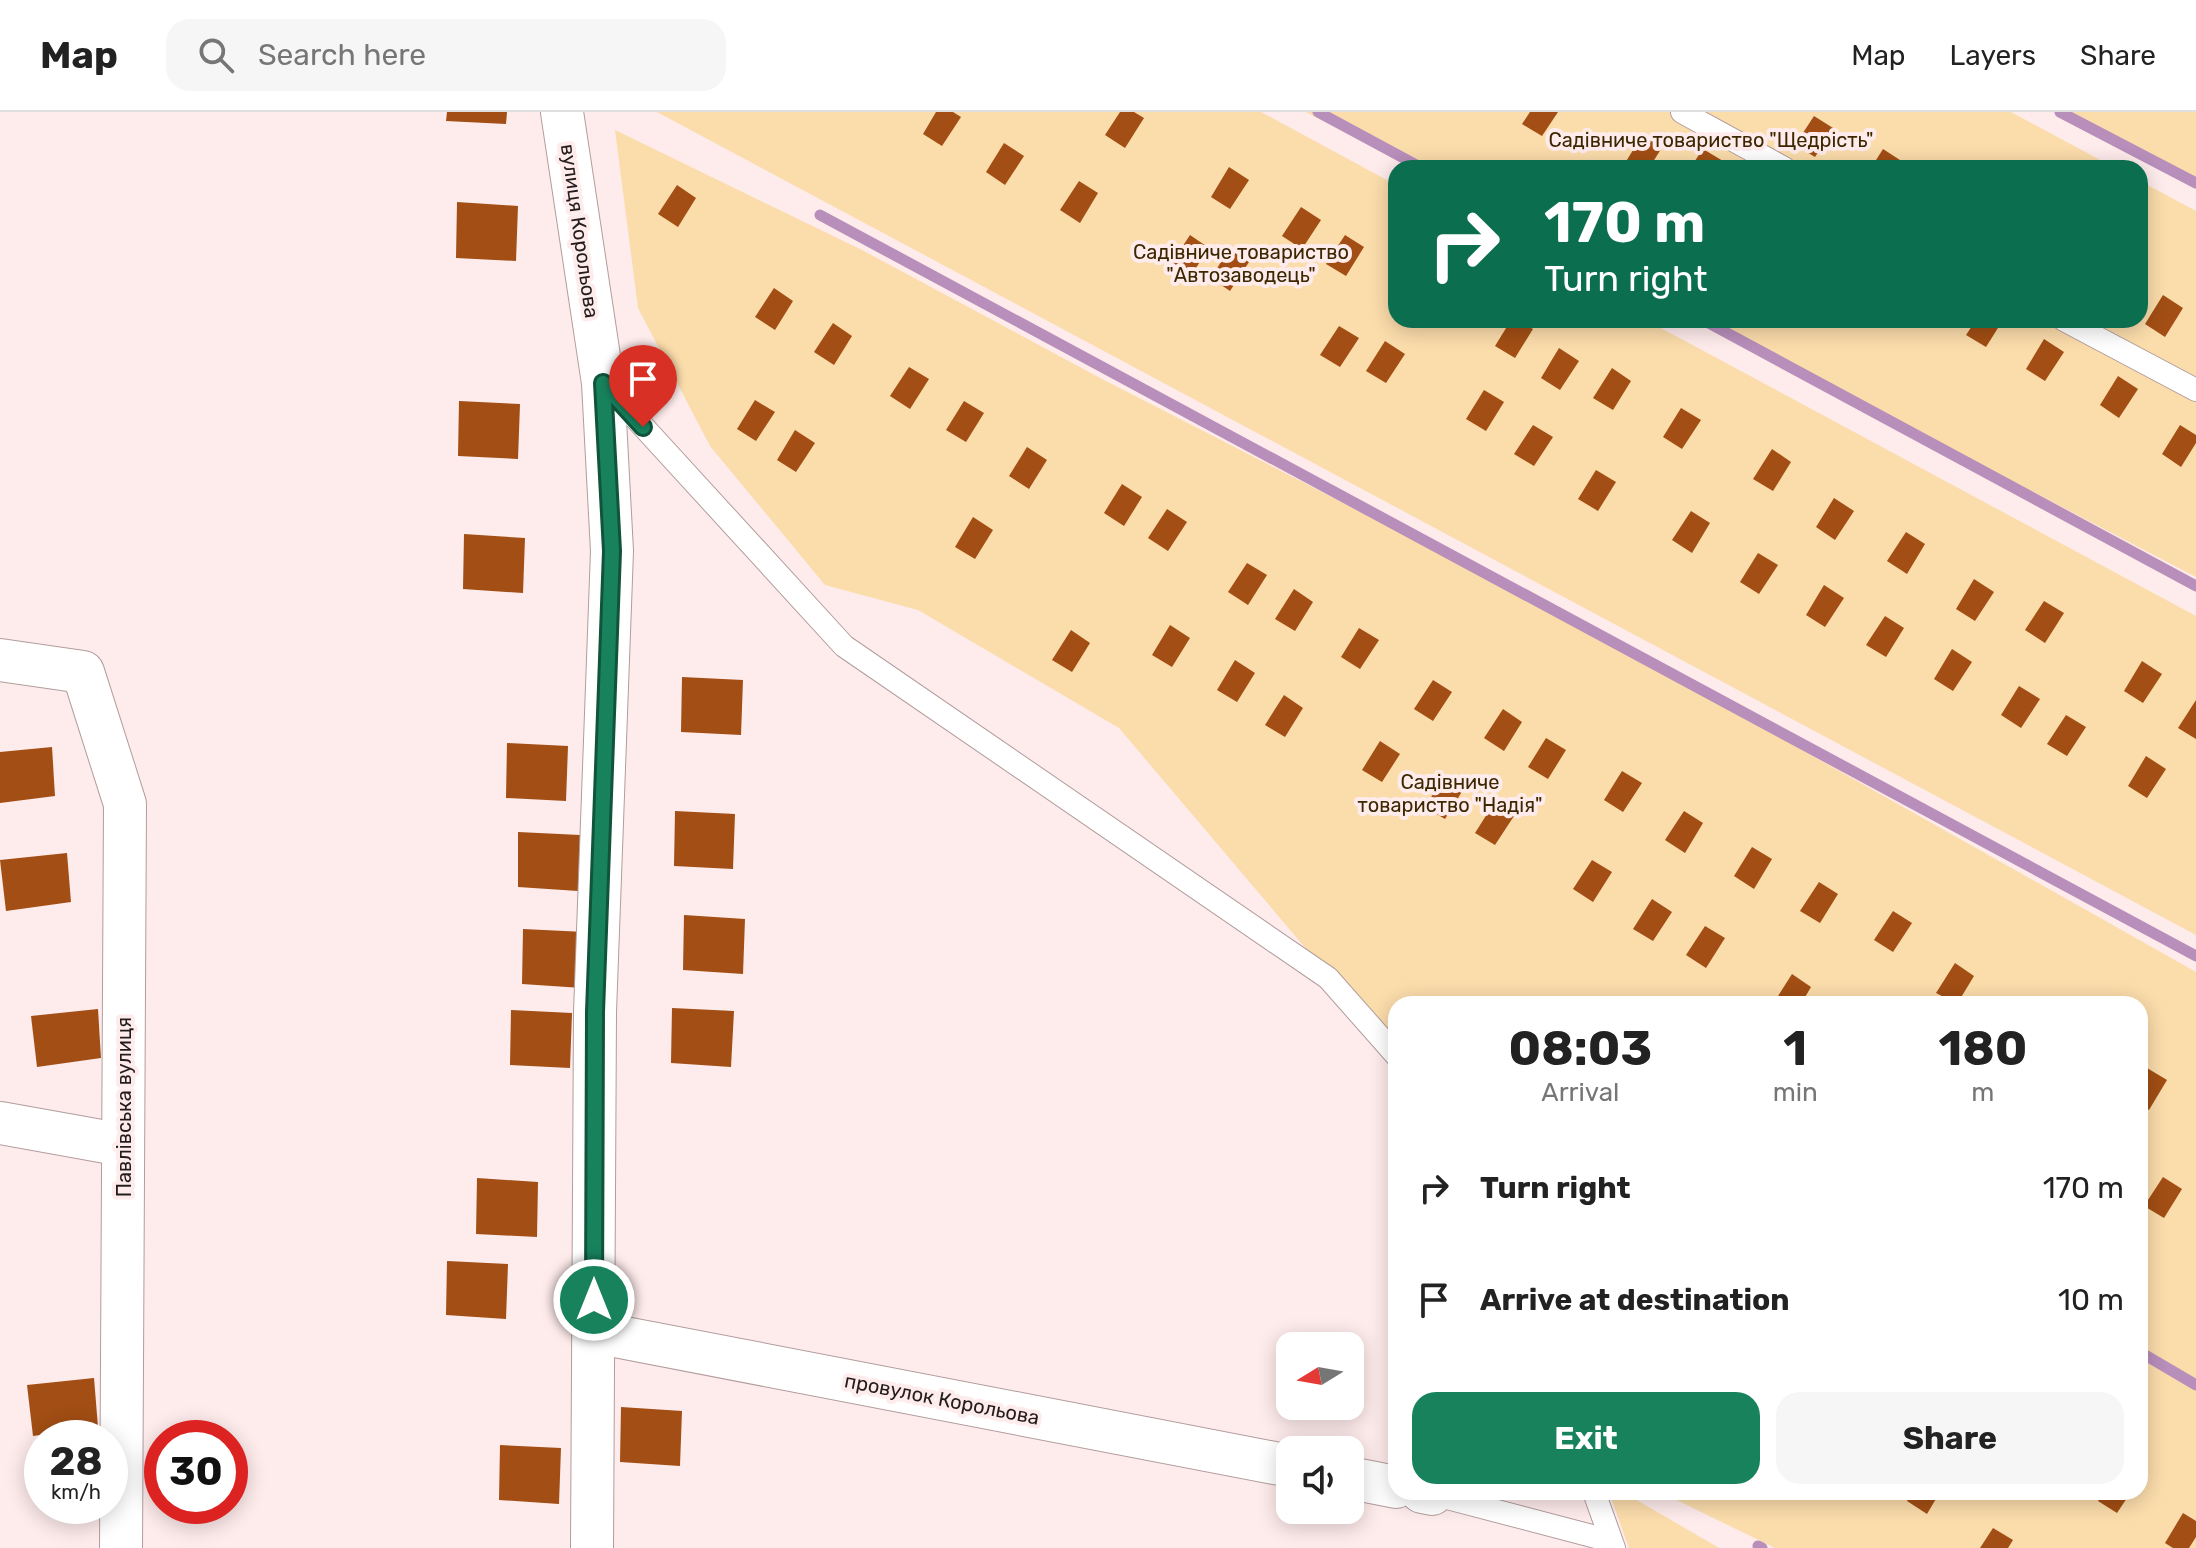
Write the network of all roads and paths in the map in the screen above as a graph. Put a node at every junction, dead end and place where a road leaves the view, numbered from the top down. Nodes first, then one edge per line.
1 (562, 112) edge
2 (1682, 112) edge
3 (1769, 160) edge
4 (2079, 328) edge
5 (603, 383) junction
6 (2196, 390) edge
7 (0, 660) edge
8 (1388, 1046) edge
9 (0, 1123) edge
10 (123, 1145) junction
11 (594, 1332) junction
12 (1276, 1463) edge
13 (1364, 1481) edge
14 (1388, 1485) edge
15 (1450, 1500) edge
16 (1597, 1500) edge
17 (1613, 1544) edge
18 (121, 1548) edge
19 (592, 1548) edge

1 - 5 street, вулиця Корольова
2 - 3 lane
4 - 6 lane
5 - 8 lane
5 - 11 street, вулиця Корольова
7 - 10 street, Павлівська вулиця
9 - 10 street
10 - 18 street, Павлівська вулиця
11 - 12 street, провулок Корольова
11 - 19 street, вулиця Корольова
13 - 14 street
15 - 17 lane
16 - 17 lane

